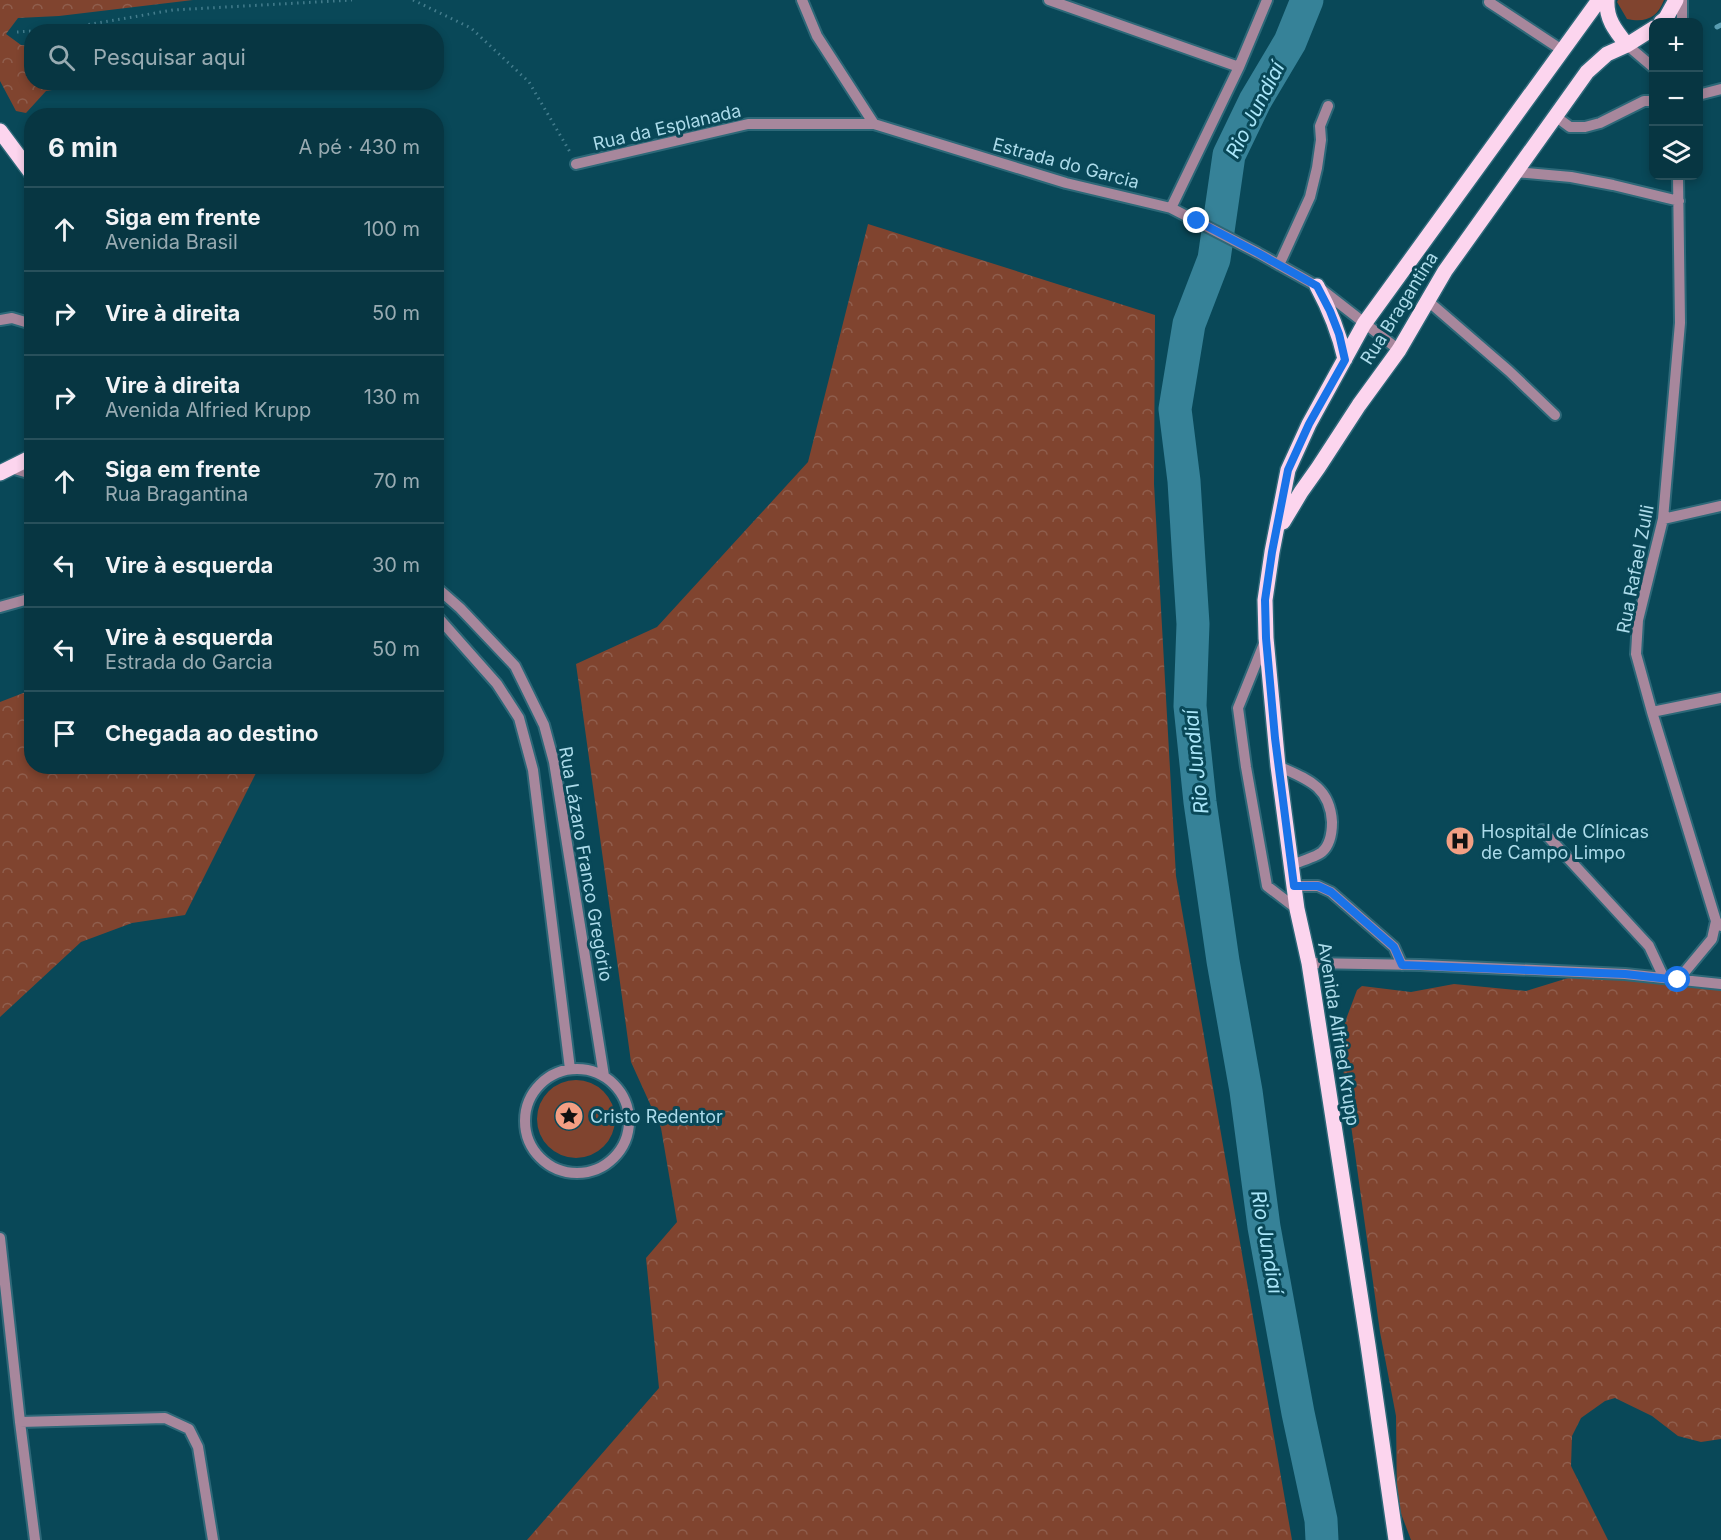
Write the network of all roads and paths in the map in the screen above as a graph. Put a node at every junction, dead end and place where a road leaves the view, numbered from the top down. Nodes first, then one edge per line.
1 (352, 0) edge
2 (413, 0) edge
3 (802, 0) edge
4 (1049, 0) edge
5 (1267, 0) edge
6 (1599, 0) edge
7 (1607, 0) edge
8 (1676, 0) edge
9 (1682, 0) edge
10 (1490, 2) dead end
11 (1666, 18) edge
12 (1682, 18) edge
13 (87, 24) edge
14 (24, 31) edge
15 (1649, 31) edge
16 (16, 32) dead end
17 (1627, 45) junction
18 (1562, 50) junction
19 (1649, 64) edge
20 (1239, 67) junction
21 (1721, 89) edge
22 (1703, 94) edge
23 (1649, 101) edge
24 (1328, 106) dead end
25 (1555, 116) junction
26 (874, 124) junction
27 (0, 131) edge
28 (24, 163) edge
29 (576, 164) joint
30 (1515, 172) junction
31 (1678, 180) edge
32 (1679, 201) junction
33 (1172, 208) junction
34 (1280, 265) junction
35 (1317, 286) junction
36 (1428, 301) junction
37 (0, 320) edge
38 (24, 322) edge
39 (1365, 324) junction
40 (1400, 350) junction
41 (1345, 360) junction
42 (1555, 415) dead end
43 (24, 461) edge
44 (5, 471) edge
45 (24, 473) edge
46 (1721, 506) edge
47 (1664, 519) junction
48 (1276, 533) junction
49 (444, 594) edge
50 (24, 600) edge
51 (0, 607) edge
52 (460, 608) junction
53 (444, 616) edge
54 (444, 623) edge
55 (1266, 638) junction
56 (1721, 698) edge
57 (1652, 712) junction
58 (1278, 766) junction
59 (1542, 830) dead end
60 (1291, 865) junction
61 (1294, 886) junction
62 (1297, 909) junction
63 (1718, 917) edge
64 (1309, 963) junction
65 (1402, 965) junction
66 (1664, 978) junction
67 (1678, 980) junction
68 (1721, 984) edge
69 (570, 1069) junction
70 (604, 1076) junction
71 (0, 1238) edge
72 (20, 1422) junction
73 (35, 1540) edge
74 (213, 1540) edge
75 (1396, 1540) edge

1 - 13 path
2 - 29 path
3 - 26 street
4 - 20 street
5 - 20 street
6 - 18 main road, Rua Bragantina
7 - 17 main road
8 - 11 main road
9 - 12 street
10 - 18 street
14 - 16 path
15 - 17 main road, Rua Bragantina
17 - 19 street
17 - 25 main road, Rua Bragantina
18 - 39 main road, Rua Bragantina
20 - 33 street
21 - 22 street
23 - 25 street
24 - 34 street
25 - 30 main road, Rua Bragantina
26 - 29 street, Rua da Esplanada
26 - 33 street, Estrada do Garcia
27 - 28 main road
30 - 32 street
30 - 36 main road, Rua Bragantina
31 - 32 street, Rua Rafael Zulli
32 - 47 street, Rua Rafael Zulli
33 - 34 street, Estrada do Garcia
34 - 35 street, Estrada do Garcia
35 - 39 street, Estrada do Garcia
35 - 41 main road
36 - 40 main road, Rua Bragantina
36 - 42 street
37 - 38 street
39 - 40 street, Estrada do Garcia
39 - 41 main road, Rua Bragantina
40 - 48 main road, Rua Bragantina
41 - 48 main road, Rua Bragantina
43 - 44 main road
44 - 45 street
46 - 47 street
47 - 57 street, Rua Rafael Zulli
48 - 55 main road, Avenida Alfried Krupp
49 - 52 street, Rua Lázaro Franco Gregório
50 - 51 street
52 - 53 street
52 - 70 street, Rua Lázaro Franco Gregório
54 - 69 street, Rua Lázaro Franco Gregório
55 - 58 main road, Avenida Alfried Krupp
55 - 62 street
56 - 57 street
57 - 63 street, Rua Rafael Zulli
58 - 60 main road, Avenida Alfried Krupp
58 - 60 street
59 - 66 street
60 - 61 main road, Avenida Alfried Krupp
61 - 62 main road, Avenida Alfried Krupp
61 - 65 street
62 - 64 main road, Avenida Alfried Krupp
63 - 67 street
64 - 65 street
64 - 75 main road, Avenida Alfried Krupp
65 - 66 street
66 - 67 street
67 - 68 street
69 - 70 street
69 - 70 street
71 - 72 street
72 - 73 street
72 - 74 street

